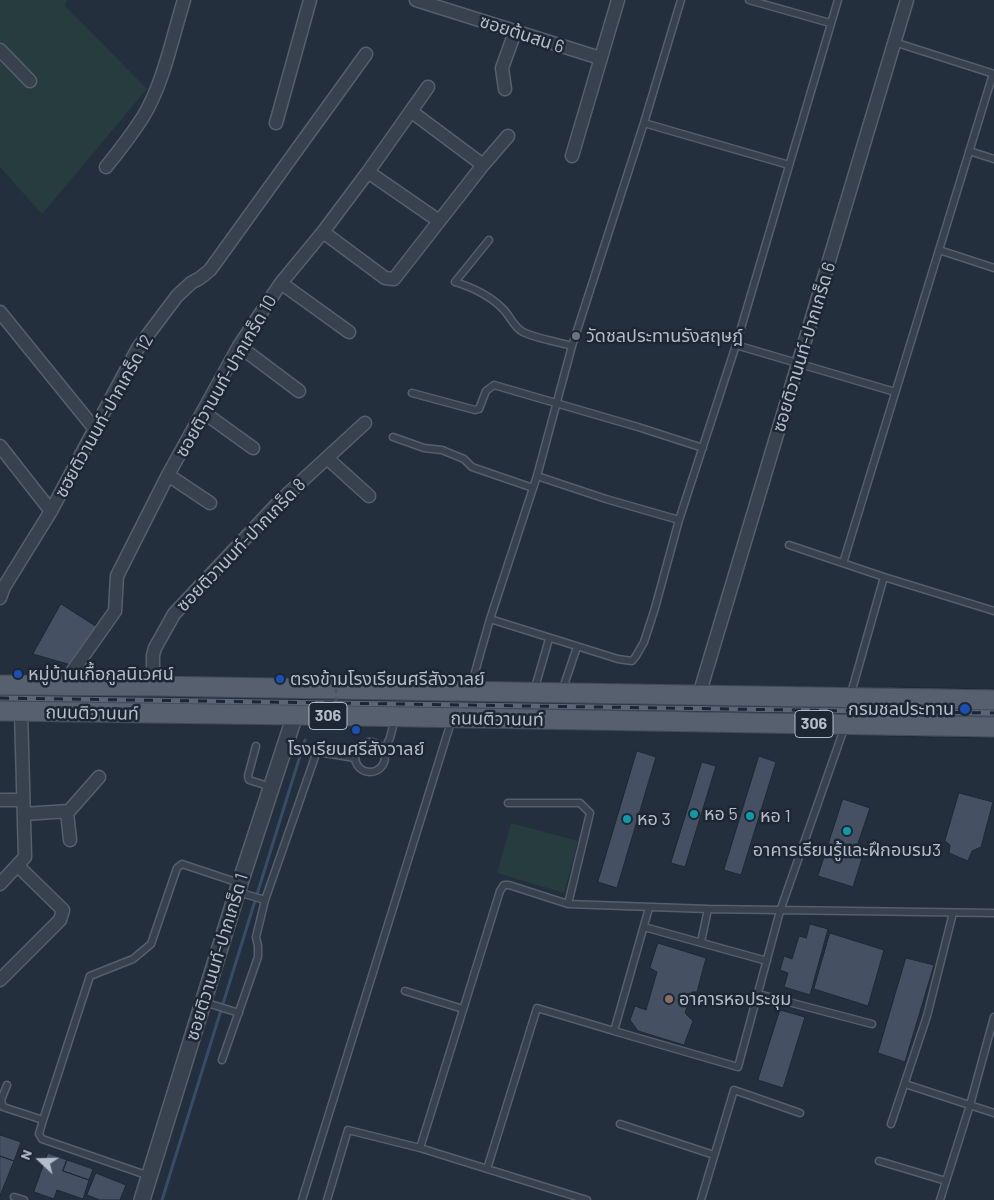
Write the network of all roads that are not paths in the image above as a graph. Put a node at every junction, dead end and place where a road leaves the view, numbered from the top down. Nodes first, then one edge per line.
1 (184, 0) edge
2 (310, 0) edge
3 (416, 0) edge
4 (618, 0) edge
5 (681, 0) edge
6 (749, 0) edge
7 (838, 0) edge
8 (907, 0) edge
9 (830, 23) junction
10 (515, 32) junction
11 (894, 42) junction
12 (0, 50) edge
13 (366, 54) dead end
14 (600, 58) junction
15 (993, 74) edge
16 (30, 81) dead end
17 (428, 87) dead end
18 (504, 89) dead end
19 (412, 112) junction
20 (276, 122) dead end
21 (644, 123) junction
22 (508, 136) dead end
23 (969, 151) junction
24 (572, 156) dead end
25 (994, 159) edge
26 (483, 165) junction
27 (789, 165) junction
28 (106, 166) dead end
29 (368, 172) junction
30 (439, 222) junction
31 (323, 232) junction
32 (489, 240) dead end
33 (939, 250) junction
34 (994, 268) edge
35 (281, 283) junction
36 (0, 312) edge
37 (349, 332) dead end
38 (736, 345) junction
39 (239, 346) junction
40 (572, 346) junction
41 (794, 361) junction
42 (298, 391) dead end
43 (896, 392) junction
44 (412, 393) dead end
45 (556, 404) junction
46 (203, 412) junction
47 (365, 423) dead end
48 (94, 428) junction
49 (393, 437) dead end
50 (0, 446) edge
51 (253, 448) dead end
52 (703, 448) junction
53 (327, 458) junction
54 (168, 475) junction
55 (537, 476) junction
56 (533, 488) junction
57 (369, 496) dead end
58 (210, 503) dead end
59 (51, 511) junction
60 (679, 520) junction
61 (789, 545) dead end
62 (843, 562) junction
63 (884, 576) junction
64 (1, 589) edge
65 (994, 610) edge
66 (490, 620) junction
67 (549, 639) junction
68 (578, 647) junction
69 (0, 685) edge
70 (62, 686) junction
71 (153, 686) junction
72 (470, 691) junction
73 (534, 692) junction
74 (561, 693) junction
75 (636, 694) junction
76 (699, 695) junction
77 (850, 698) junction
78 (994, 700) edge
79 (0, 711) edge
80 (21, 712) junction
81 (295, 715) junction
82 (395, 717) junction
83 (459, 718) junction
84 (635, 722) junction
85 (845, 725) junction
86 (994, 728) edge
87 (256, 746) dead end
88 (384, 750) junction
89 (355, 758) junction
90 (99, 777) dead end
91 (271, 788) junction
92 (0, 800) edge
93 (23, 800) junction
94 (508, 803) dead end
95 (68, 812) junction
96 (24, 814) junction
97 (70, 840) dead end
98 (18, 866) junction
99 (0, 884) edge
100 (239, 888) junction
101 (266, 900) junction
102 (568, 904) junction
103 (649, 908) junction
104 (708, 909) junction
105 (780, 911) junction
106 (953, 913) junction
107 (994, 913) edge
108 (644, 927) junction
109 (702, 942) junction
110 (768, 961) junction
111 (0, 980) edge
112 (405, 991) dead end
113 (758, 994) junction
114 (203, 1002) junction
115 (463, 1009) junction
116 (238, 1013) junction
117 (994, 1017) edge
118 (872, 1024) dead end
119 (614, 1031) junction
120 (222, 1060) dead end
121 (905, 1084) junction
122 (7, 1085) dead end
123 (970, 1105) junction
124 (800, 1113) dead end
125 (994, 1113) edge
126 (43, 1120) junction
127 (620, 1124) dead end
128 (891, 1124) dead end
129 (420, 1148) junction
130 (714, 1155) junction
131 (879, 1161) dead end
132 (487, 1169) junction
133 (150, 1176) junction
134 (946, 1181) junction
135 (14, 1197) dead end
136 (24, 1200) edge
137 (142, 1200) edge
138 (302, 1200) edge
139 (327, 1200) edge
140 (588, 1200) edge
141 (701, 1200) edge
142 (940, 1200) edge

1 - 28 street
2 - 20 street
3 - 10 street, ซอยต้นสน 6
4 - 14 street
5 - 21 lane
6 - 9 lane
7 - 9 lane
8 - 11 street, ซอยติวานนท์-ปากเกร็ด 6
9 - 27 lane
10 - 14 street, ซอยต้นสน 6
10 - 18 street
11 - 15 lane
11 - 41 street, ซอยติวานนท์-ปากเกร็ด 6
12 - 16 street
13 - 48 street, ซฮยติวานนท์-ปากเกร็ด 12
14 - 24 street
15 - 23 lane
17 - 19 street, ซอยติวานนท์-ปากเกร็ด 10
19 - 26 street
19 - 29 street, ซอยติวานนท์-ปากเกร็ด 10
21 - 27 lane
21 - 40 lane
22 - 26 street
23 - 25 lane
23 - 33 lane
26 - 30 street
27 - 38 lane
29 - 30 street
29 - 31 street, ซอยติวานนท์-ปากเกร็ด 10
30 - 31 street
31 - 35 street, ซอยติวานนท์-ปากเกร็ด 10
32 - 40 lane
33 - 34 lane
33 - 43 lane
35 - 37 street
35 - 39 street, ซอยติวานนท์-ปากเกร็ด 10
36 - 48 street
38 - 41 lane
38 - 52 lane
39 - 42 street
39 - 46 street, ซอยติวานนท์-ปากเกร็ด 10
40 - 45 lane
41 - 43 lane
41 - 76 street, ซอยติวานนท์-ปากเกร็ด 6
43 - 62 lane
44 - 45 lane
45 - 52 lane
45 - 55 lane
46 - 51 street
46 - 54 street, ซอยติวานนท์-ปากเกร็ด 10
47 - 53 street, ซอยติวานนท์-ปากเกร็ด 8
48 - 59 street, ซฮยติวานนท์-ปากเกร็ด 12
49 - 56 lane
50 - 59 street
52 - 60 lane
53 - 57 street
53 - 71 street, ซอยติวานนท์-ปากเกร็ด 8
54 - 58 street
54 - 70 street, ซอยติวานนท์-ปากเกร็ด 10
55 - 56 lane
55 - 60 lane
56 - 66 lane
59 - 64 street, ซฮยติวานนท์-ปากเกร็ด 12
60 - 68 lane
61 - 62 lane
62 - 63 lane
63 - 65 lane
63 - 77 lane
66 - 67 lane
66 - 72 lane
67 - 68 lane
67 - 73 lane
68 - 74 lane
69 - 70 main road, ถนนติวานนท์ / 306
70 - 71 main road, ถนนติวานนท์ / 306
71 - 72 main road, ถนนติวานนท์ / 306
72 - 73 main road, ถนนติวานนท์ / 306
72 - 83 main road
73 - 74 main road, ถนนติวานนท์ / 306
74 - 75 main road, ถนนติวานนท์ / 306
75 - 76 main road, ถนนติวานนท์ / 306
75 - 84 main road
76 - 77 main road, ถนนติวานนท์ / 306
77 - 78 main road, ถนนติวานนท์ / 306
79 - 80 main road, ถนนติวานนท์ / 306
80 - 81 main road, ถนนติวานนท์ / 306
80 - 93 street
81 - 82 main road, ถนนติวานนท์ / 306
81 - 91 street, ซอยติวานนท์-ปากเกร็ด 1
82 - 83 main road, ถนนติวานนท์ / 306
82 - 88 lane
83 - 84 main road, ถนนติวานนท์ / 306
83 - 138 lane
84 - 85 main road, ถนนติวานนท์ / 306
85 - 86 main road, ถนนติวานนท์ / 306
85 - 105 lane
87 - 91 lane
88 - 89 lane
88 - 89 lane
89 - 101 lane
90 - 95 street
91 - 100 street, ซอยติวานนท์-ปากเกร็ด 1
92 - 93 street
93 - 96 street
94 - 102 lane
95 - 96 street
95 - 97 street
96 - 98 street
98 - 99 street
98 - 111 street
100 - 101 lane
100 - 114 street, ซอยติวานนท์-ปากเกร็ด 1
100 - 126 lane
101 - 116 lane
102 - 103 lane
102 - 115 lane
103 - 104 lane
103 - 108 lane
104 - 105 lane
104 - 109 lane
105 - 106 lane
105 - 110 lane
106 - 107 lane
106 - 121 lane
108 - 109 lane
108 - 119 lane
109 - 110 lane
110 - 113 lane
112 - 115 lane
113 - 118 lane
113 - 119 lane
114 - 116 lane
114 - 133 street, ซอยติวานนท์-ปากเกร็ด 1
115 - 129 lane
116 - 120 lane
117 - 123 lane
119 - 132 lane
121 - 123 lane
121 - 128 lane
122 - 126 lane
123 - 125 lane
123 - 134 lane
124 - 130 lane
126 - 133 lane
127 - 130 lane
129 - 132 lane
129 - 139 lane
130 - 141 lane
131 - 134 lane
132 - 140 lane
133 - 137 street, ซอยติวานนท์-ปากเกร็ด 1
134 - 142 lane
135 - 136 lane

